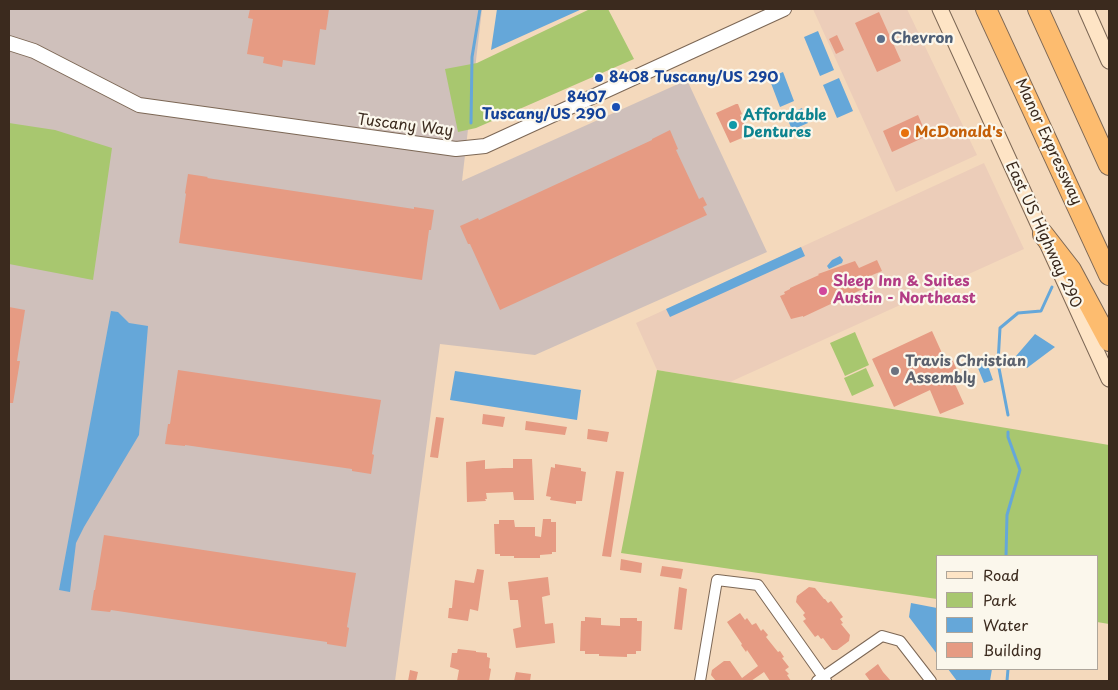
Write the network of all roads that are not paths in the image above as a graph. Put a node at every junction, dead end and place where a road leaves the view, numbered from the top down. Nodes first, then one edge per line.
1 (784, 9) edge
2 (940, 9) edge
3 (986, 9) edge
4 (1038, 9) edge
5 (1086, 9) edge
6 (946, 16) edge
7 (9, 43) edge
8 (1109, 61) edge
9 (1109, 165) edge
10 (1043, 234) junction
11 (1109, 275) edge
12 (1109, 341) edge
13 (1109, 379) edge
14 (822, 680) edge
15 (700, 681) edge
16 (932, 681) edge

1 - 7 street, Tuscany Way
2 - 6 main road, East US Highway 290
3 - 11 highway, Manor Expressway
4 - 9 highway
5 - 8 main road
6 - 10 main road, East US Highway 290
10 - 12 highway
10 - 13 main road, East US Highway 290
14 - 15 street
14 - 16 street

